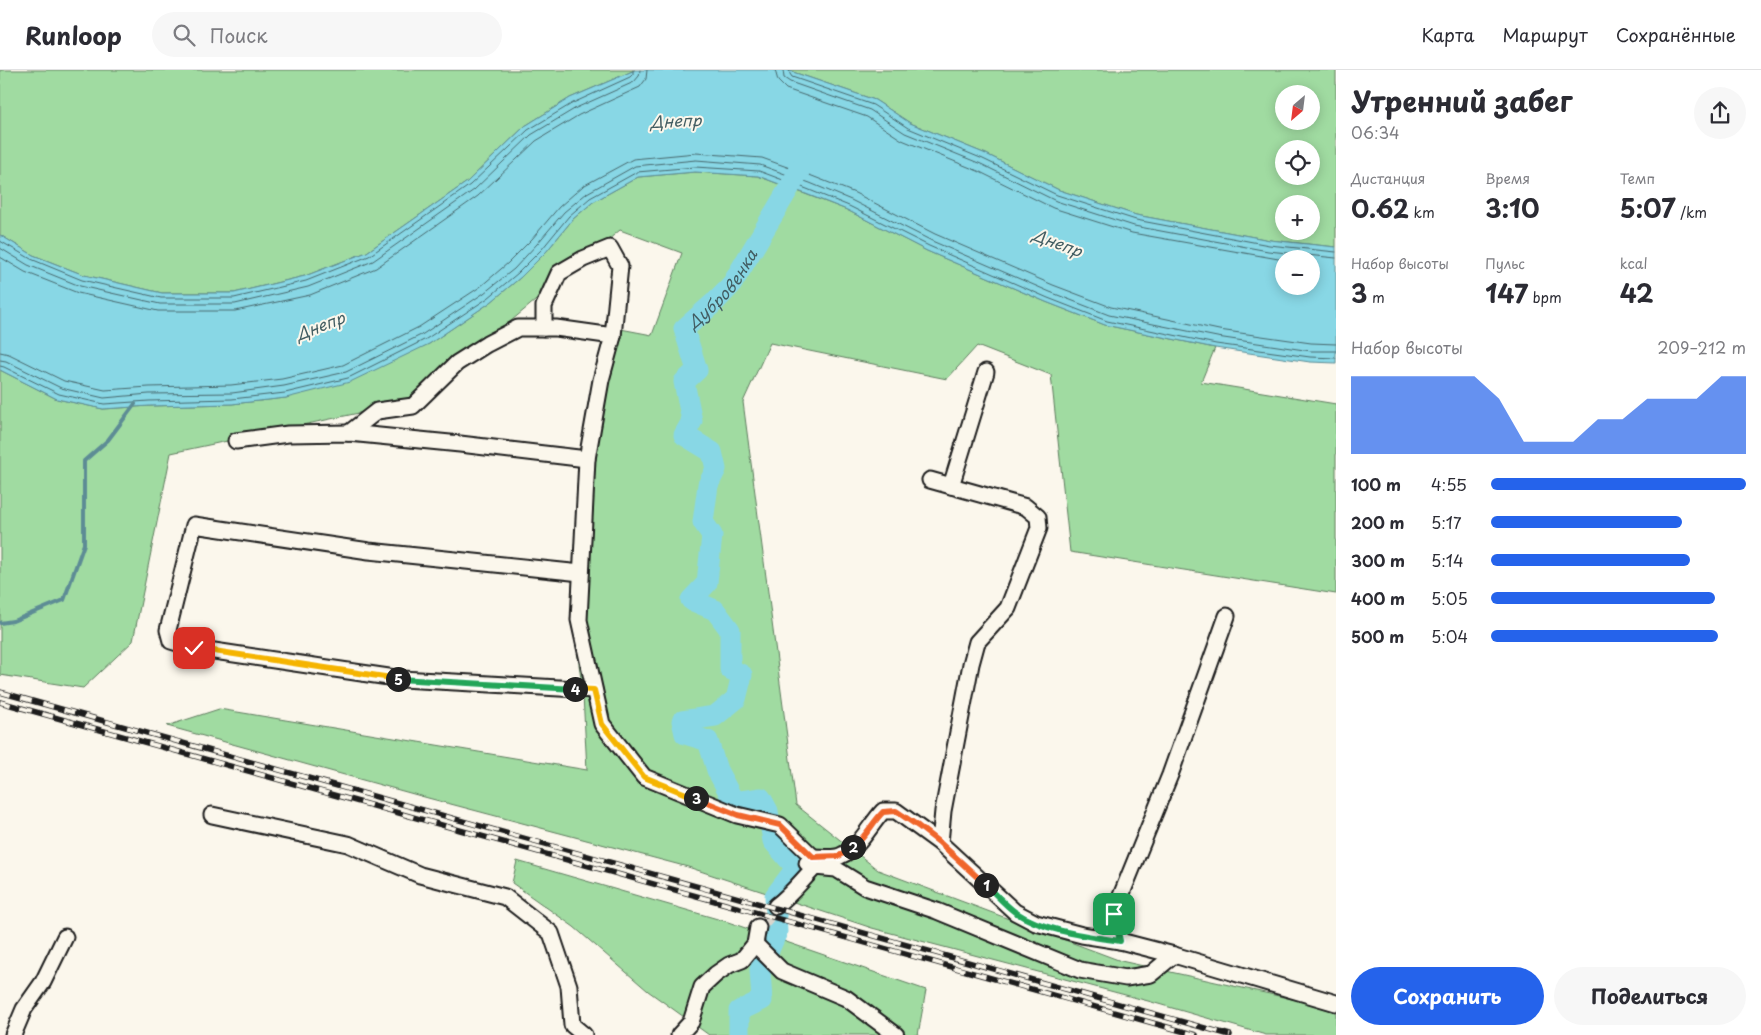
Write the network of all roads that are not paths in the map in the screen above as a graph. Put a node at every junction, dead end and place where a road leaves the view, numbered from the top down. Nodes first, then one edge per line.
1 (544, 328) junction
2 (613, 336) junction
3 (986, 372) dead end
4 (349, 433) junction
5 (236, 441) dead end
6 (587, 459) junction
7 (930, 480) dead end
8 (951, 486) junction
9 (581, 572) junction
10 (1227, 616) dead end
11 (594, 690) junction
12 (212, 815) dead end
13 (940, 843) junction
14 (813, 857) junction
15 (800, 882) junction
16 (776, 906) tunnel mouth
17 (758, 927) tunnel mouth
18 (65, 937) dead end
19 (1120, 941) junction
20 (755, 944) junction
21 (1174, 955) junction
22 (1336, 1003) edge
23 (13, 1035) edge
24 (584, 1035) edge
25 (679, 1035) edge
26 (896, 1035) edge

1 - 2 street
1 - 2 street
1 - 4 street
2 - 6 street
3 - 8 street
4 - 5 street
4 - 6 street
6 - 9 street
7 - 8 street
8 - 13 street
9 - 11 street
9 - 11 street
10 - 19 street
11 - 14 street
12 - 24 street
13 - 14 street
13 - 19 street
14 - 15 street
15 - 16 street
15 - 21 street
17 - 20 street
18 - 23 street
19 - 21 street
20 - 25 street
20 - 26 street
21 - 22 street

